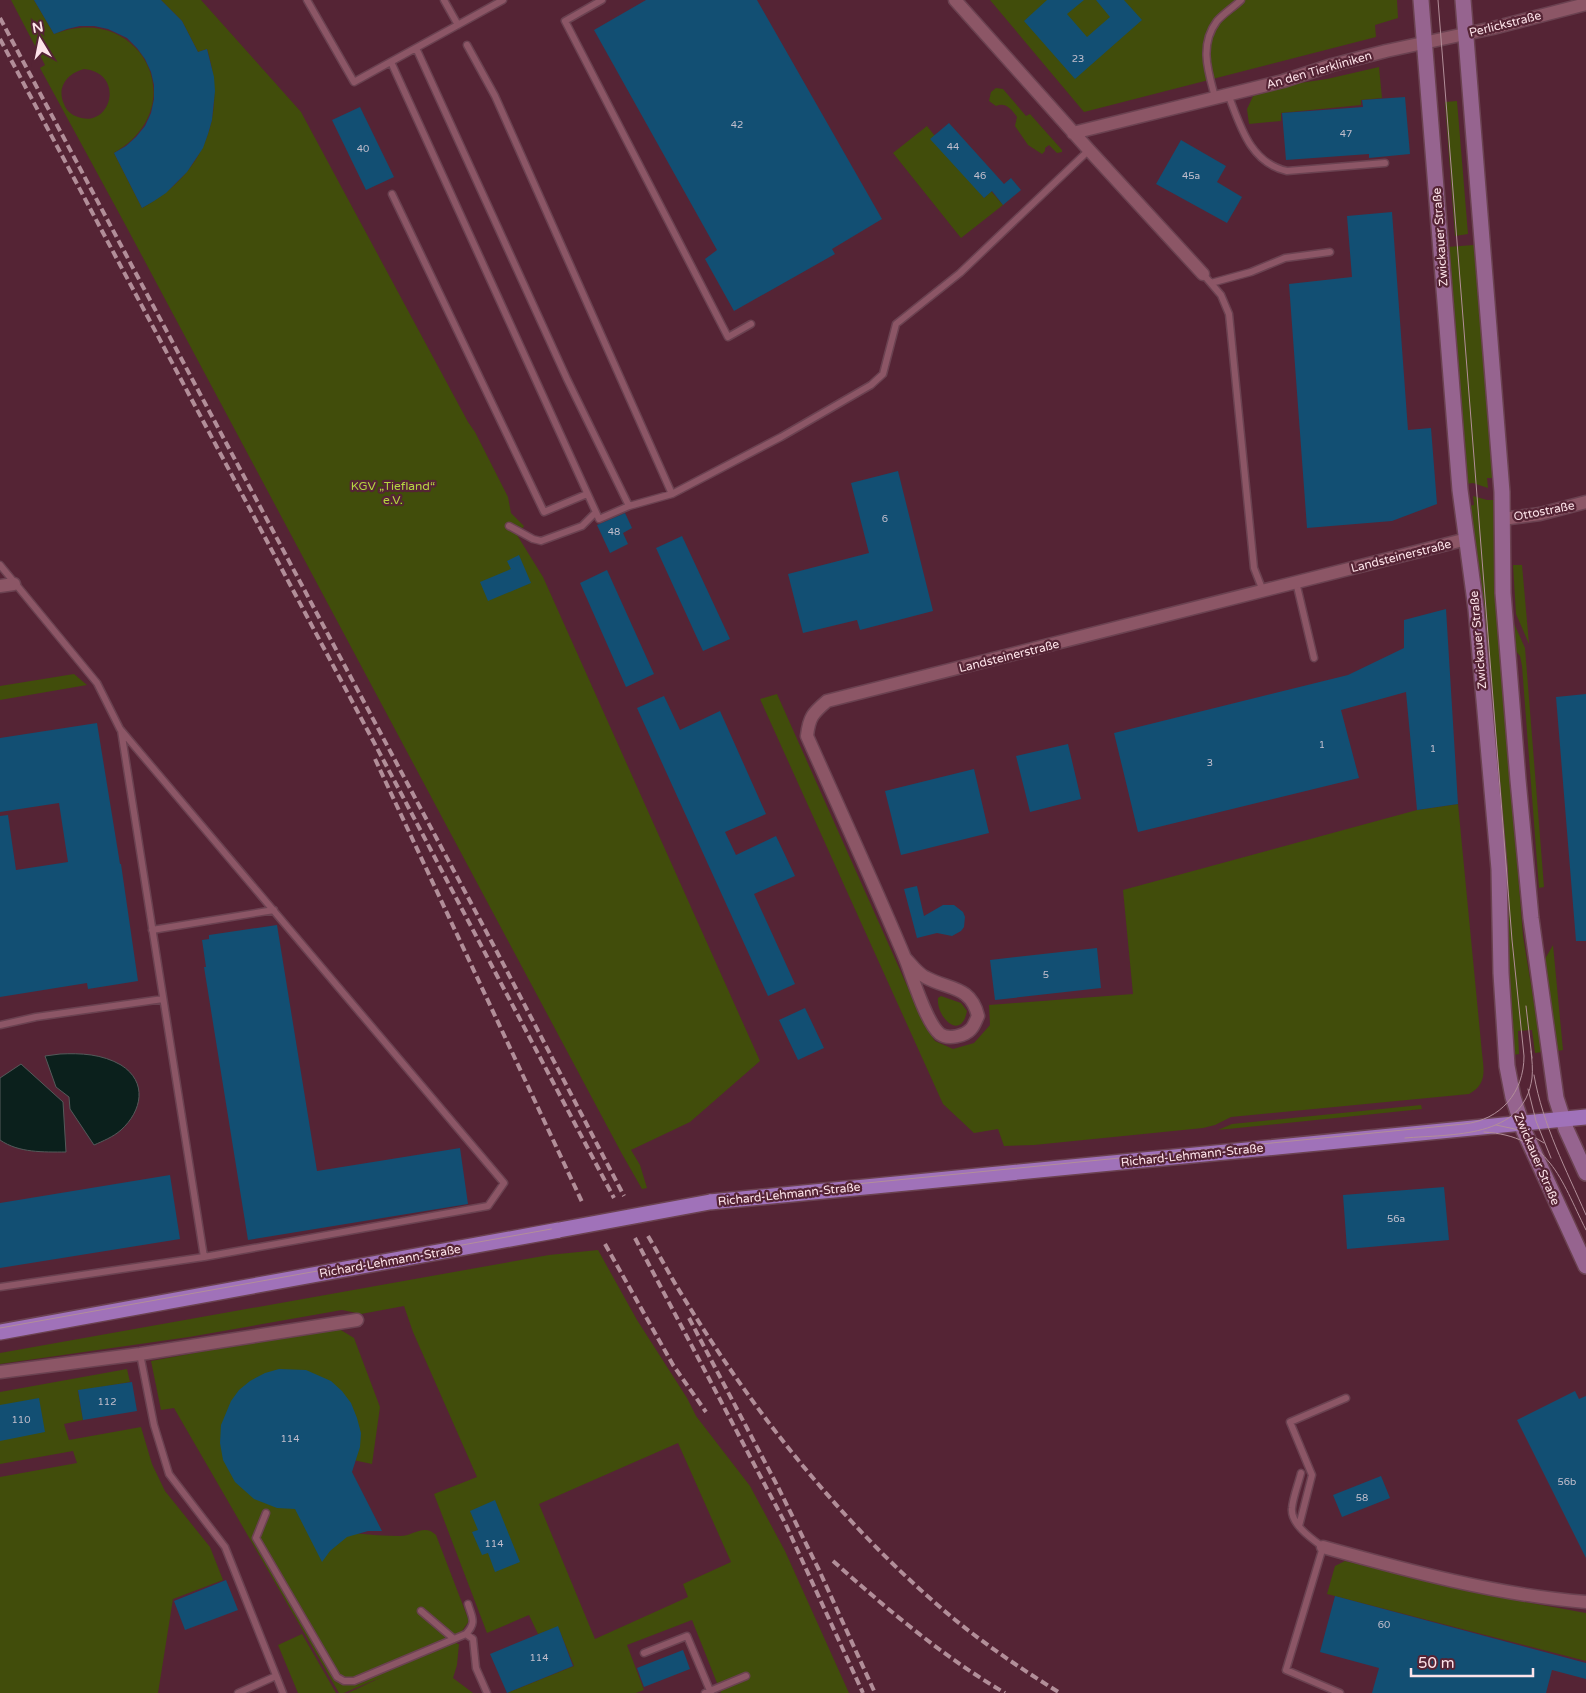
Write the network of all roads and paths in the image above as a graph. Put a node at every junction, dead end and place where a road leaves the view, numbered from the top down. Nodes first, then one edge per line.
1 (308, 0) edge
2 (503, 0) edge
3 (602, 0) edge
4 (955, 0) edge
5 (1241, 0) edge
6 (1421, 0) edge
7 (1463, 0) edge
8 (445, 2) edge
9 (1586, 4) edge
10 (458, 25) junction
11 (1466, 34) junction
12 (1424, 42) junction
13 (467, 45) dead end
14 (416, 48) junction
15 (391, 62) junction
16 (1228, 94) junction
17 (1214, 97) junction
18 (1073, 133) junction
19 (1089, 150) junction
20 (1384, 162) dead end
21 (392, 194) dead end
22 (1330, 252) dead end
23 (1207, 279) junction
24 (751, 324) dead end
25 (587, 494) junction
26 (672, 494) junction
27 (1586, 502) edge
28 (629, 506) junction
29 (597, 516) junction
30 (1502, 519) junction
31 (509, 526) dead end
32 (1467, 539) junction
33 (0, 565) edge
34 (1296, 582) junction
35 (14, 584) junction
36 (0, 586) edge
37 (1262, 591) junction
38 (1314, 658) dead end
39 (120, 729) junction
40 (274, 910) junction
41 (152, 930) junction
42 (905, 958) junction
43 (163, 999) junction
44 (0, 1025) edge
45 (1586, 1117) edge
46 (1562, 1118) junction
47 (1521, 1122) junction
48 (1586, 1173) edge
49 (204, 1257) junction
50 (1586, 1266) edge
51 (0, 1287) edge
52 (357, 1320) dead end
53 (0, 1332) edge
54 (140, 1354) junction
55 (0, 1372) edge
56 (1346, 1398) dead end
57 (1301, 1473) dead end
58 (266, 1513) dead end
59 (1299, 1526) junction
60 (1323, 1547) junction
61 (1586, 1602) edge
62 (468, 1604) dead end
63 (421, 1612) dead end
64 (466, 1634) junction
65 (454, 1639) junction
66 (644, 1653) dead end
67 (276, 1676) junction
68 (746, 1676) dead end
69 (709, 1692) edge
70 (238, 1693) edge
71 (283, 1693) edge
72 (487, 1693) edge
73 (1340, 1693) edge

1 - 15 lane
2 - 10 lane
3 - 24 lane
4 - 18 street
5 - 17 lane
6 - 12 main road, Zwickauer Straße
7 - 11 main road
8 - 10 lane
9 - 11 street, Perlickstraße
10 - 14 lane
11 - 12 street, Perlickstraße
11 - 30 main road
12 - 16 street, An den Tierkliniken
12 - 32 main road, Zwickauer Straße
13 - 26 lane
14 - 15 lane
14 - 28 lane
15 - 25 lane
16 - 17 street, An den Tierkliniken
16 - 20 lane
17 - 18 street, An den Tierkliniken
18 - 19 street
19 - 23 street
19 - 26 lane
21 - 25 lane
22 - 23 lane
23 - 37 lane
25 - 29 lane
26 - 28 lane
27 - 30 street, Ottostraße
28 - 29 lane
29 - 31 lane
30 - 46 main road
32 - 34 street, Landsteinerstraße
32 - 47 main road, Zwickauer Straße
33 - 35 lane
34 - 37 street, Landsteinerstraße
34 - 38 lane
35 - 36 street
35 - 39 lane
37 - 42 street, Landsteinerstraße
39 - 40 lane
39 - 41 lane
40 - 41 lane
40 - 49 lane
41 - 43 lane
42 - 42 street, Landsteinerstraße
43 - 44 lane
43 - 49 lane
45 - 46 main road, Richard-Lehmann-Straße
46 - 47 main road, Richard-Lehmann-Straße
46 - 48 main road
47 - 50 main road, Zwickauer Straße
47 - 53 main road, Richard-Lehmann-Straße, bridge
49 - 51 lane
52 - 54 street
54 - 55 street
54 - 67 lane
56 - 59 lane
57 - 59 lane
58 - 65 lane
59 - 60 lane
60 - 61 street
60 - 73 lane
62 - 64 lane
63 - 65 lane
64 - 65 lane
64 - 72 lane
66 - 69 lane
67 - 70 lane
67 - 71 lane
68 - 69 lane

